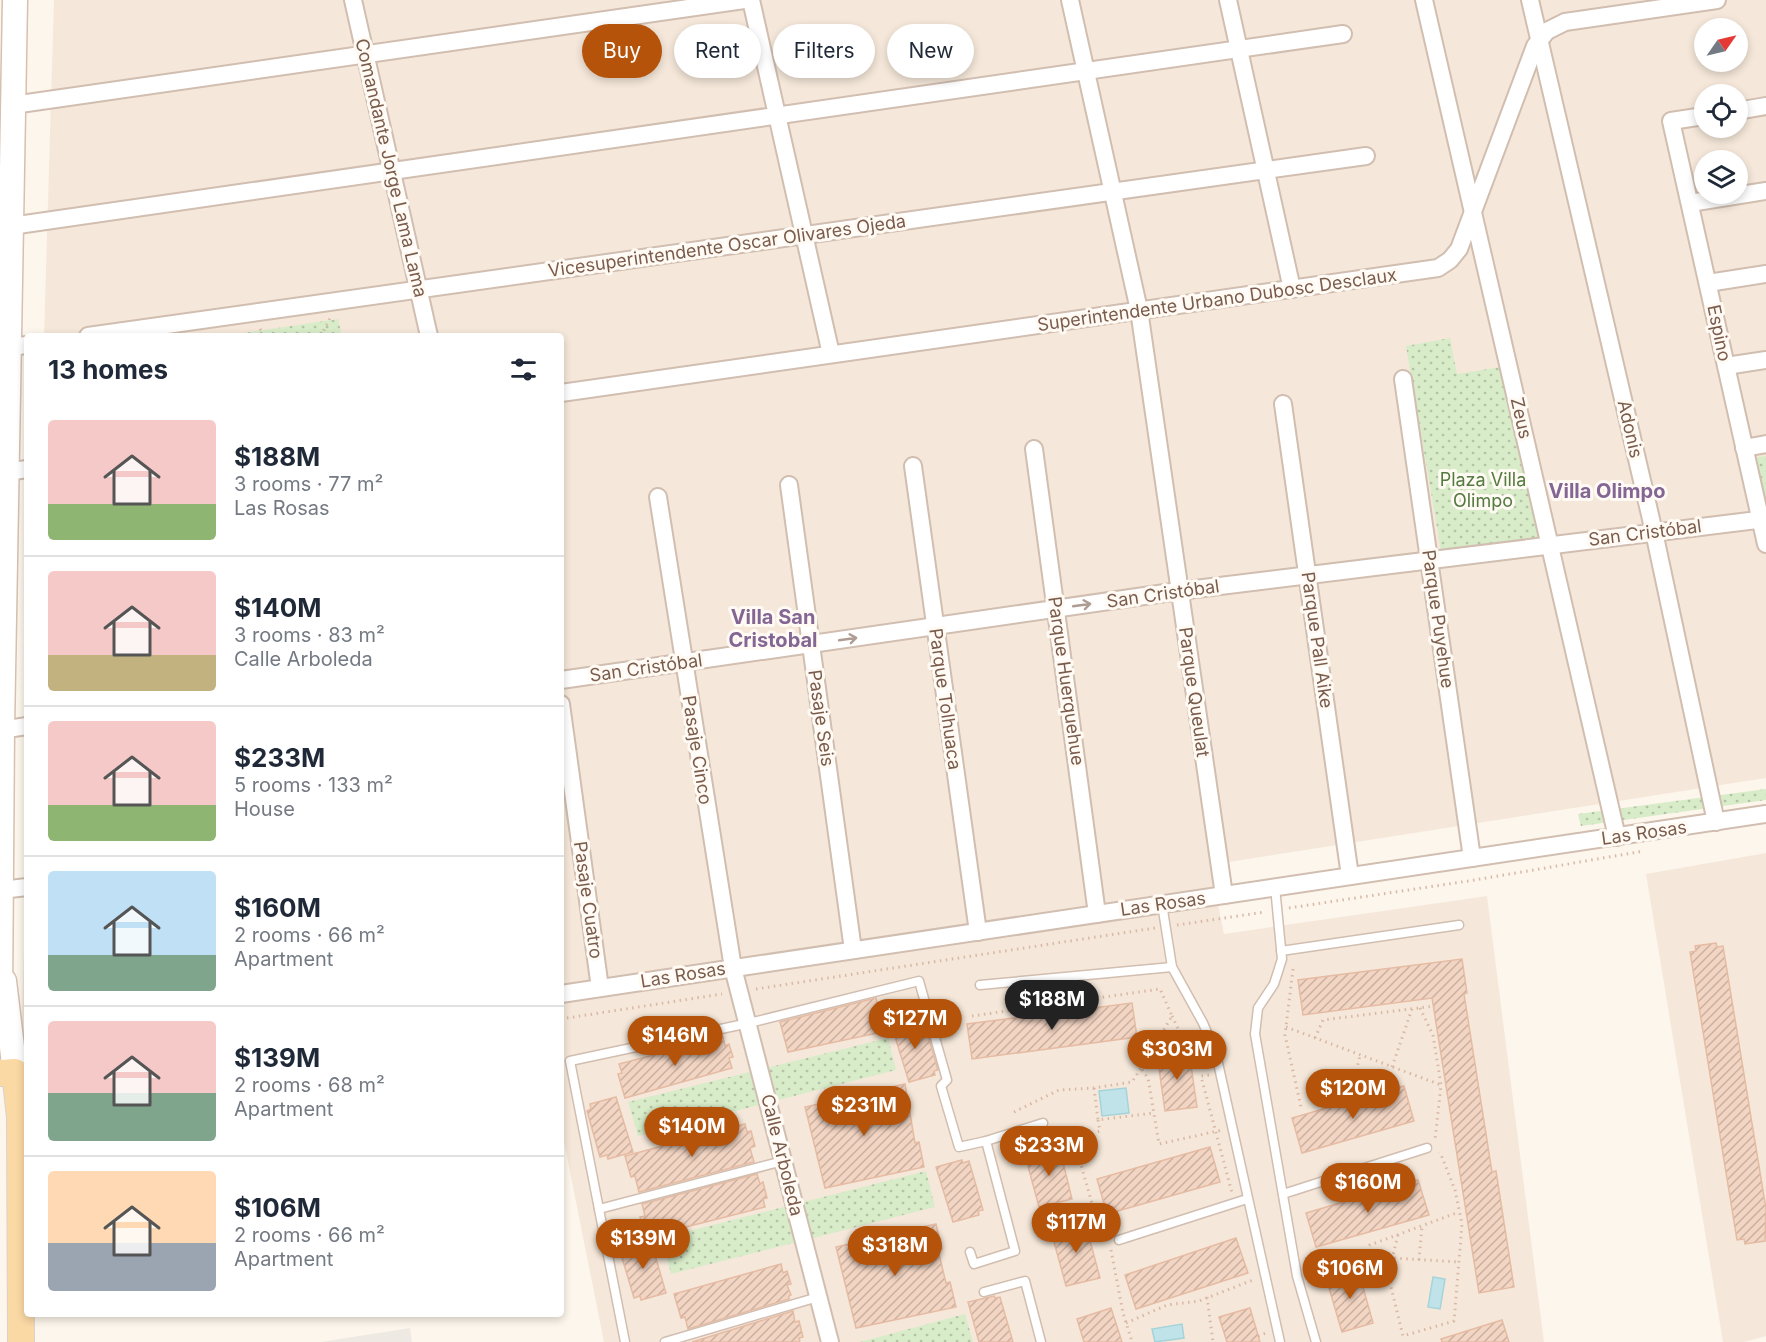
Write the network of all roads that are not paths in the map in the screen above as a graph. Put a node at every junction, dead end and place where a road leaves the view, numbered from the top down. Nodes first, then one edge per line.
1 (15, 0) edge
2 (353, 0) edge
3 (744, 0) edge
4 (751, 0) edge
5 (1070, 0) edge
6 (1228, 0) edge
7 (1424, 0) edge
8 (1530, 0) edge
9 (1717, 0) edge
10 (1624, 7) edge
11 (1342, 34) dead end
12 (1540, 38) junction
13 (1239, 48) junction
14 (365, 54) junction
15 (1085, 71) junction
16 (13, 105) junction
17 (1766, 106) edge
18 (1748, 109) edge
19 (777, 115) junction
20 (1694, 118) edge
21 (1366, 156) dead end
22 (1266, 170) junction
23 (391, 171) junction
24 (1112, 191) junction
25 (1766, 191) edge
26 (1690, 203) junction
27 (1473, 213) junction
28 (11, 226) junction
29 (804, 235) junction
30 (1766, 274) edge
31 (1708, 283) junction
32 (418, 289) junction
33 (1292, 289) junction
34 (1139, 310) junction
35 (109, 333) edge
36 (428, 333) edge
37 (18, 346) edge
38 (831, 354) junction
39 (1766, 360) edge
40 (1726, 366) junction
41 (1403, 379) dead end
42 (564, 393) edge
43 (1283, 404) dead end
44 (1766, 444) edge
45 (1744, 448) junction
46 (1035, 449) dead end
47 (913, 466) dead end
48 (17, 470) edge
49 (789, 485) dead end
50 (658, 497) dead end
51 (1763, 520) edge
52 (1654, 532) junction
53 (1766, 544) edge
54 (1551, 545) junction
55 (1430, 560) junction
56 (1308, 575) junction
57 (1179, 591) junction
58 (1056, 609) junction
59 (935, 627) junction
60 (811, 644) junction
61 (683, 662) junction
62 (564, 680) edge
63 (24, 726) edge
64 (564, 727) edge
65 (1, 730) edge
66 (1766, 814) edge
67 (1716, 822) junction
68 (1617, 837) junction
69 (1472, 858) junction
70 (1350, 876) junction
71 (24, 887) edge
72 (1275, 887) junction
73 (1, 890) edge
74 (1224, 895) junction
75 (1162, 904) junction
76 (1097, 914) junction
77 (1459, 925) dead end
78 (978, 932) junction
79 (853, 950) junction
80 (1281, 951) junction
81 (1, 958) edge
82 (1172, 967) junction
83 (733, 968) junction
84 (980, 985) dead end
85 (600, 988) junction
86 (564, 994) edge
87 (0, 998) edge
88 (748, 1023) junction
89 (14, 1072) edge
90 (1044, 1123) dead end
91 (986, 1141) junction
92 (1427, 1148) dead end
93 (783, 1161) junction
94 (1283, 1194) junction
95 (1248, 1199) junction
96 (599, 1209) junction
97 (1119, 1240) dead end
98 (970, 1252) dead end
99 (984, 1292) dead end
100 (818, 1297) junction
101 (21, 1342) edge
102 (625, 1342) edge
103 (665, 1342) edge
104 (830, 1342) edge
105 (1041, 1342) edge
106 (1280, 1342) edge
107 (1316, 1342) edge

1 - 16 main road
2 - 14 street, Comandante Jorge Lama Lama
3 - 14 street
4 - 19 street
5 - 15 street, Parque Queulat
6 - 13 street
7 - 27 street, Zeus
8 - 12 street, Adonis
9 - 10 street
10 - 12 street
11 - 13 street
12 - 27 street, Superintendente Urbano Dubosc Desclaux
12 - 52 street, Adonis
13 - 15 street
13 - 22 street
14 - 16 street
14 - 23 street, Comandante Jorge Lama Lama
15 - 19 street
15 - 24 street, Parque Queulat
16 - 28 main road
17 - 18 street
19 - 23 street
19 - 29 street
20 - 26 street, Espino
21 - 22 street, Vicesuperintendente Oscar Olivares Ojeda
22 - 24 street, Vicesuperintendente Oscar Olivares Ojeda
22 - 33 street
23 - 28 street
23 - 32 street, Comandante Jorge Lama Lama
24 - 29 street, Vicesuperintendente Oscar Olivares Ojeda
24 - 34 street, Parque Queulat
25 - 26 street
26 - 31 street, Espino
27 - 33 street, Superintendente Urbano Dubosc Desclaux
27 - 54 street, Zeus
28 - 37 main road
29 - 32 street, Vicesuperintendente Oscar Olivares Ojeda
29 - 38 street
30 - 31 street
31 - 40 street, Espino
32 - 35 street, Vicesuperintendente Oscar Olivares Ojeda
32 - 36 street, Comandante Jorge Lama Lama
33 - 34 street, Superintendente Urbano Dubosc Desclaux
34 - 38 street, Superintendente Urbano Dubosc Desclaux
34 - 57 street, Parque Queulat
37 - 48 main road
38 - 42 street, Superintendente Urbano Dubosc Desclaux
39 - 40 street
40 - 45 street, Espino
41 - 55 street, Parque Puyehue
43 - 56 street, Parque Pall Aike
44 - 45 street
45 - 51 street, Espino
46 - 58 street, Parque Huerquehue
47 - 59 street, Parque Tolhuaca
48 - 65 main road
49 - 60 street, Pasaje Seis
50 - 61 street, Pasaje Cinco
51 - 52 street, San Cristóbal
51 - 53 street, Espino
52 - 54 street, San Cristóbal
52 - 67 street, Adonis
54 - 55 street, San Cristóbal
54 - 68 street, Zeus
55 - 56 street, San Cristóbal
55 - 69 street, Parque Puyehue
56 - 57 street, San Cristóbal
56 - 70 street, Parque Pall Aike
58 -> 57 street, San Cristóbal
57 - 74 street, Parque Queulat
58 - 59 street, San Cristóbal
58 - 76 street, Parque Huerquehue
60 -> 59 street, San Cristóbal
59 - 78 street, Parque Tolhuaca
60 - 61 street, San Cristóbal
60 - 79 street, Pasaje Seis
61 - 62 street, San Cristóbal
61 - 83 street, Pasaje Cinco
63 - 65 street
64 - 85 street, Pasaje Cuatro
65 - 73 main road
66 - 67 street, Las Rosas
67 - 68 street, Las Rosas
68 - 69 street, Las Rosas
69 - 70 street, Las Rosas
70 - 72 street, Las Rosas
71 - 73 street
72 - 74 street, Las Rosas
72 - 80 lane
73 - 81 main road
74 - 75 street, Las Rosas
75 - 76 street, Las Rosas
75 - 82 lane
76 - 78 street, Las Rosas
77 - 80 lane
78 - 79 street, Las Rosas
79 - 83 street, Las Rosas
80 - 94 lane
81 - 87 main road
81 - 89 main road
82 - 84 lane
82 - 95 lane
83 - 85 street, Las Rosas
83 - 88 street, Calle Arboleda
85 - 86 street, Las Rosas
88 - 91 lane
88 - 93 street, Calle Arboleda
88 - 96 lane
89 - 101 main road
90 - 91 lane
91 - 98 lane
92 - 94 lane
93 - 96 lane
93 - 100 street, Calle Arboleda
94 - 107 lane
95 - 97 lane
95 - 106 lane
96 - 102 lane
99 - 105 lane
100 - 103 lane
100 - 104 street, Calle Arboleda

